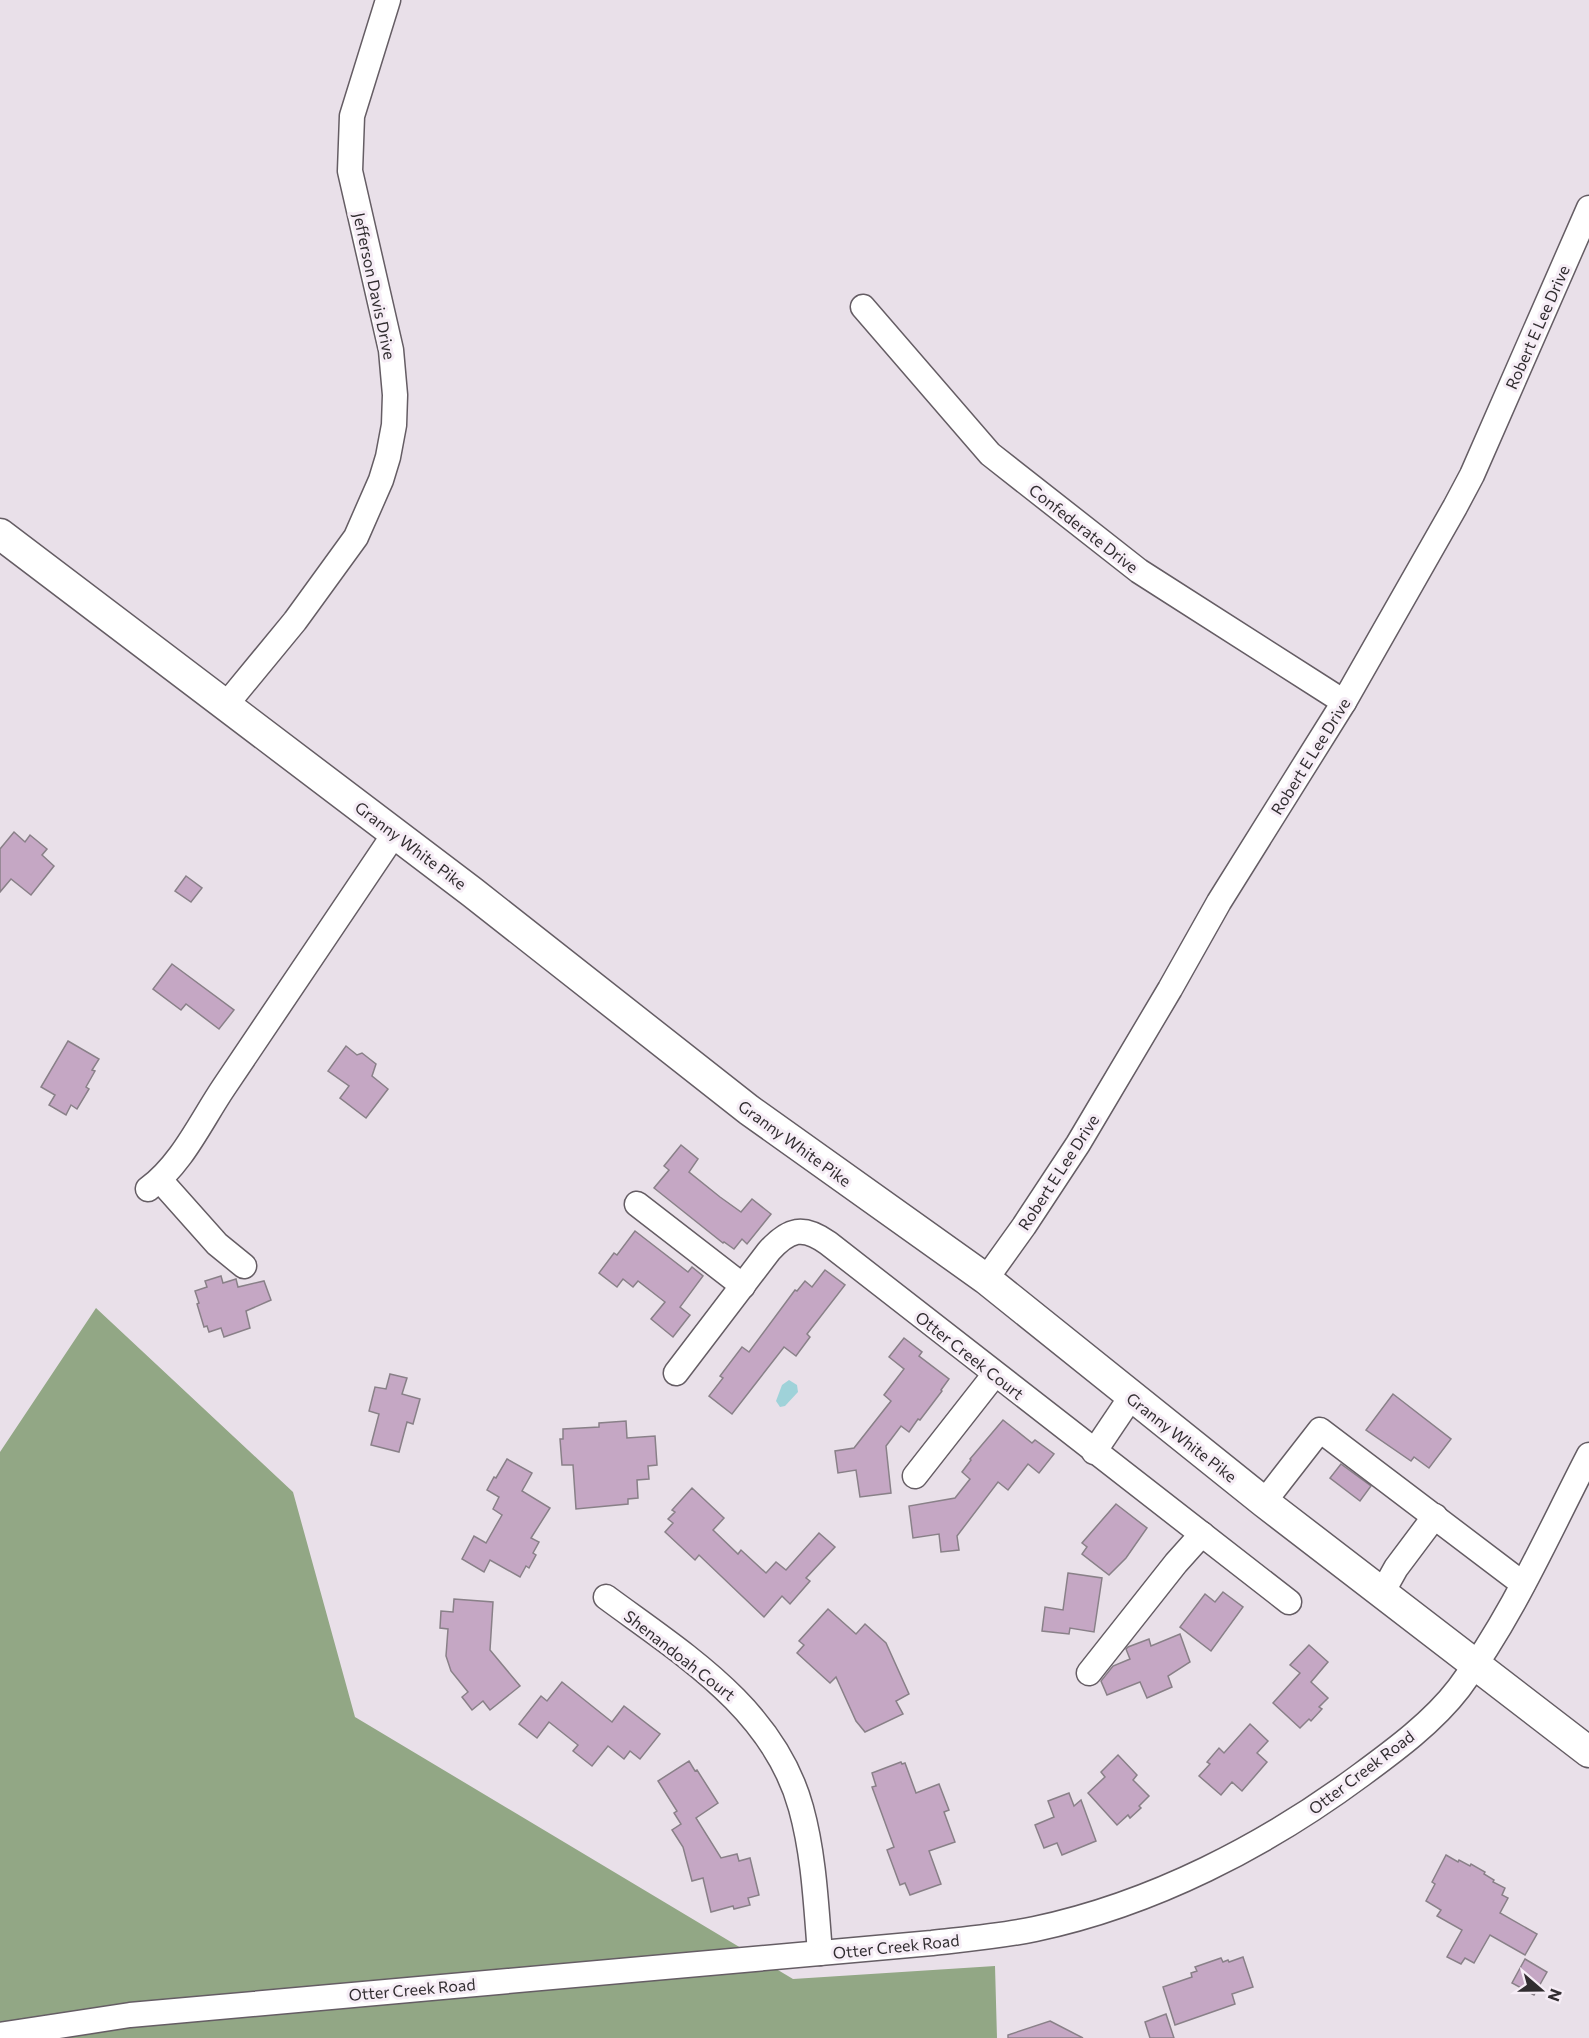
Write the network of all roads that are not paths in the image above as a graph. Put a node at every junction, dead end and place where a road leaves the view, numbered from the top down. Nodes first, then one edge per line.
1 (388, 0) edge
2 (1589, 208) edge
3 (863, 307) dead end
4 (0, 534) edge
5 (1344, 702) junction
6 (225, 706) junction
7 (395, 833) junction
8 (637, 1204) dead end
9 (244, 1266) dead end
10 (986, 1279) junction
11 (743, 1286) junction
12 (676, 1373) dead end
13 (995, 1374) junction
14 (1131, 1397) junction
15 (1094, 1452) junction
16 (1589, 1455) edge
17 (915, 1476) dead end
18 (1264, 1502) junction
19 (1435, 1516) junction
20 (1195, 1529) junction
21 (1523, 1584) junction
22 (1382, 1593) junction
23 (606, 1597) dead end
24 (1289, 1602) dead end
25 (1476, 1664) junction
26 (1084, 1665) dead end
27 (1585, 1740) edge
28 (820, 1953) junction
29 (0, 2035) edge

1 - 6 street, Jefferson Davis Drive
2 - 5 street, Robert E Lee Drive
3 - 5 street, Confederate Drive
4 - 6 main road, Granny White Pike
5 - 10 street, Robert E Lee Drive
6 - 7 main road, Granny White Pike
7 - 9 street
7 - 10 main road, Granny White Pike
8 - 11 street
10 - 14 main road, Granny White Pike
11 - 12 street, Otter Creek Court
11 - 13 street, Otter Creek Court
13 - 15 street, Otter Creek Court
13 - 17 street
14 - 15 street
14 - 18 main road, Granny White Pike
15 - 20 street, Otter Creek Court
16 - 21 street, Otter Creek Road
18 - 19 street
18 - 22 main road, Granny White Pike
19 - 21 street
19 - 22 street
20 - 24 street, Otter Creek Court
20 - 26 street
21 - 25 street, Otter Creek Road
22 - 25 main road, Granny White Pike
23 - 28 street, Shenandoah Court
25 - 27 main road, Granny White Pike
25 - 28 street, Otter Creek Road
28 - 29 street, Otter Creek Road

